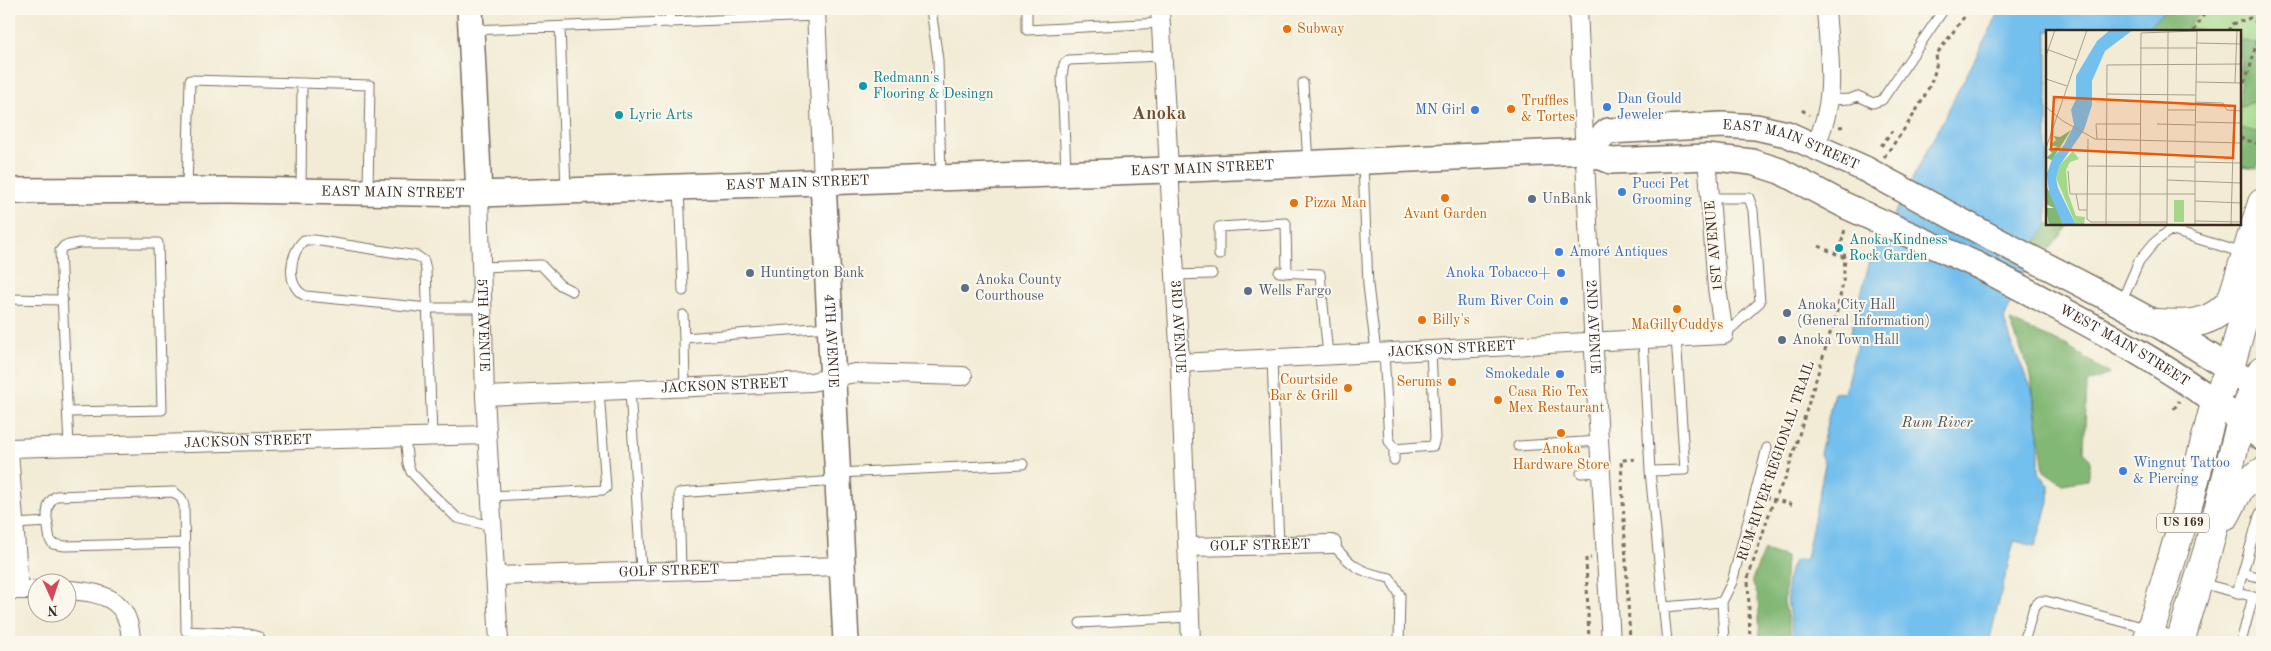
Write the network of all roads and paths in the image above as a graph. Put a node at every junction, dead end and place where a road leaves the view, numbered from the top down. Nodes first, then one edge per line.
1 (669, 9) edge
2 (930, 9) edge
3 (1027, 9) edge
4 (1578, 9) edge
5 (1826, 9) edge
6 (1944, 9) edge
7 (1970, 9) edge
8 (2207, 9) edge
9 (816, 13) edge
10 (1160, 16) edge
11 (471, 19) edge
12 (670, 23) junction
13 (560, 27) junction
14 (2195, 30) edge
15 (2229, 30) edge
16 (1162, 56) junction
17 (302, 83) junction
18 (1303, 83) dead end
19 (2241, 90) edge
20 (1831, 100) junction
21 (1892, 131) dead end
22 (2241, 138) edge
23 (1815, 145) junction
24 (2262, 145) edge
25 (1881, 146) dead end
26 (1586, 151) junction
27 (1707, 156) junction
28 (1362, 161) junction
29 (1308, 163) junction
30 (1874, 163) junction
31 (1168, 170) junction
32 (1066, 173) junction
33 (941, 177) junction
34 (823, 182) junction
35 (679, 187) junction
36 (187, 190) junction
37 (9, 191) edge
38 (566, 191) junction
39 (301, 192) junction
40 (368, 192) junction
41 (479, 194) junction
42 (1710, 198) junction
43 (2262, 203) edge
44 (1846, 217) junction
45 (1819, 246) dead end
46 (1219, 255) dead end
47 (2256, 255) edge
48 (1845, 258) junction
49 (1977, 265) joint
50 (482, 267) junction
51 (1212, 274) dead end
52 (1174, 275) junction
53 (572, 291) dead end
54 (683, 291) dead end
55 (9, 300) edge
56 (62, 300) junction
57 (2120, 304) junction
58 (428, 308) junction
59 (483, 308) junction
60 (683, 315) dead end
61 (2157, 323) junction
62 (831, 327) junction
63 (1724, 335) junction
64 (1676, 337) junction
65 (684, 338) junction
66 (1643, 339) junction
67 (1594, 342) junction
68 (1431, 350) junction
69 (1380, 352) junction
70 (1328, 355) junction
71 (1272, 358) junction
72 (1180, 363) junction
73 (2230, 368) junction
74 (963, 376) dead end
75 (833, 380) junction
76 (2260, 383) edge
77 (685, 388) junction
78 (630, 390) junction
79 (599, 391) junction
80 (485, 396) junction
81 (2216, 403) junction
82 (68, 412) junction
83 (2240, 421) junction
84 (487, 435) junction
85 (432, 436) junction
86 (404, 437) junction
87 (2262, 438) edge
88 (1600, 441) junction
89 (69, 446) junction
90 (1518, 446) dead end
91 (1767, 448) dead end
92 (9, 449) edge
93 (1394, 449) junction
94 (1648, 459) junction
95 (1394, 460) dead end
96 (1023, 464) dead end
97 (1650, 471) junction
98 (1601, 472) junction
99 (2262, 472) edge
100 (1581, 473) dead end
101 (838, 477) junction
102 (491, 496) junction
103 (1774, 499) junction
104 (1794, 505) dead end
105 (2262, 510) edge
106 (48, 522) junction
107 (14, 524) junction
108 (492, 526) junction
109 (184, 543) junction
110 (1332, 544) joint
111 (1279, 546) junction
112 (1188, 547) junction
113 (2208, 550) junction
114 (1586, 558) dead end
115 (843, 566) junction
116 (681, 569) junction
117 (641, 570) junction
118 (2243, 572) junction
119 (495, 576) junction
120 (2262, 578) edge
121 (2198, 583) junction
122 (14, 590) edge
123 (28, 590) edge
124 (78, 592) edge
125 (2237, 593) junction
126 (2253, 597) junction
127 (2262, 600) edge
128 (1722, 602) junction
129 (1664, 607) junction
130 (1190, 617) junction
131 (1080, 623) dead end
132 (2149, 636) edge
133 (2180, 640) edge
134 (132, 642) edge
135 (261, 642) edge
136 (499, 642) edge
137 (846, 642) edge
138 (1190, 642) edge
139 (1399, 642) edge
140 (1589, 642) edge
141 (1611, 642) edge
142 (1630, 642) edge
143 (1667, 642) edge
144 (1724, 642) edge
145 (1750, 642) edge
146 (2024, 642) edge
147 (2241, 642) edge

1 - 12 lane
2 - 33 lane
3 - 10 lane
4 - 26 street, 2ND AVENUE
5 - 20 street
6 - 20 lane
7 - 30 path
8 - 14 path
9 - 12 lane
9 - 34 street, 4TH AVENUE
10 - 16 street, 3RD AVENUE
11 - 13 lane
11 - 41 main road, 5TH AVENUE
12 - 13 lane
13 - 38 lane
15 - 19 path
16 - 31 street, 3RD AVENUE
16 - 32 lane
17 - 36 lane
17 - 39 lane
17 - 40 lane
18 - 29 lane
20 - 23 street
21 - 25 path
22 - 24 path
23 - 26 main road, EAST MAIN STREET
23 - 30 main road, EAST MAIN STREET
26 - 27 main road, EAST MAIN STREET
26 - 28 main road, EAST MAIN STREET
26 - 67 street, 2ND AVENUE
27 - 42 street, 1ST AVENUE
27 - 44 main road, EAST MAIN STREET
28 - 29 main road, EAST MAIN STREET
28 - 69 lane
29 - 31 main road, EAST MAIN STREET
30 - 57 main road, EAST MAIN STREET, bridge
31 - 32 main road, EAST MAIN STREET
31 - 52 street, 3RD AVENUE
32 - 33 main road, EAST MAIN STREET
33 - 34 main road, EAST MAIN STREET
34 - 35 main road, EAST MAIN STREET
34 - 62 main road, 4TH AVENUE
35 - 38 main road, EAST MAIN STREET
35 - 54 lane
36 - 37 main road, EAST MAIN STREET
36 - 39 main road, EAST MAIN STREET
38 - 41 main road, EAST MAIN STREET
39 - 40 main road, EAST MAIN STREET
40 - 41 main road, EAST MAIN STREET
41 - 50 street, 5TH AVENUE
42 - 63 street, 1ST AVENUE
42 - 63 lane
43 - 47 highway
44 - 48 path, RUM RIVER REGIONAL TRAIL
44 - 49 main road, EAST MAIN STREET, bridge
45 - 48 path
46 - 70 lane
47 - 57 lane
47 - 61 highway
47 - 73 highway, US 169
48 - 103 path, RUM RIVER REGIONAL TRAIL
49 - 81 main road, WEST MAIN STREET
50 - 53 lane
50 - 59 street, 5TH AVENUE
51 - 52 lane
52 - 72 street, 3RD AVENUE
55 - 56 lane
56 - 82 lane
56 - 82 lane
57 - 61 main road
58 - 58 lane
58 - 59 lane
58 - 85 lane
59 - 80 street, 5TH AVENUE
60 - 65 lane
61 - 73 main road
62 - 65 lane
62 - 75 main road, 4TH AVENUE
63 - 64 street, JACKSON STREET
64 - 66 street, JACKSON STREET
64 - 97 lane
65 - 77 lane
66 - 67 street, JACKSON STREET
66 - 94 lane
67 - 68 street, JACKSON STREET
67 - 88 street, 2ND AVENUE
68 - 69 street, JACKSON STREET
68 - 93 lane
69 - 70 street, JACKSON STREET
69 - 93 lane
70 - 71 street, JACKSON STREET
71 - 72 street, JACKSON STREET
71 - 111 lane
72 - 112 street, 3RD AVENUE
73 - 76 main road
73 - 81 highway, US 169
74 - 75 street, JACKSON STREET
75 - 77 street, JACKSON STREET
75 - 101 main road, 4TH AVENUE
76 - 83 highway, US 169
77 - 78 street, JACKSON STREET
78 - 79 street, JACKSON STREET
78 - 117 lane
79 - 80 street, JACKSON STREET
79 - 102 lane
80 - 84 street, 5TH AVENUE
81 - 83 main road, WEST MAIN STREET
81 - 132 highway, US 169
82 - 89 lane
83 - 87 main road, WEST MAIN STREET
83 - 113 highway, US 169
84 - 85 street, JACKSON STREET
84 - 102 street, 5TH AVENUE
85 - 86 street, JACKSON STREET
86 - 89 street, JACKSON STREET
86 - 108 lane
88 - 90 lane
88 - 98 street, 2ND AVENUE
89 - 92 street, JACKSON STREET
91 - 128 lane
92 - 107 street
93 - 95 lane
94 - 97 lane
94 - 142 path
96 - 101 lane
97 - 129 lane
98 - 100 lane
98 - 141 street, 2ND AVENUE
99 - 113 highway
101 - 115 main road, 4TH AVENUE
101 - 116 lane
102 - 108 street, 5TH AVENUE
103 - 104 path
103 - 145 path, RUM RIVER REGIONAL TRAIL
105 - 118 lane
106 - 107 lane
106 - 109 lane
106 - 109 lane
107 - 122 street
108 - 119 street, 5TH AVENUE
109 - 135 lane
110 - 111 street, GOLF STREET
110 - 139 lane
111 - 112 street, GOLF STREET
112 - 130 street, 3RD AVENUE
113 - 121 highway, US 169
114 - 140 path
115 - 116 street, GOLF STREET
115 - 137 main road, 4TH AVENUE
116 - 117 street, GOLF STREET
117 - 119 street, GOLF STREET
118 - 120 lane
118 - 125 lane
119 - 136 street, 5TH AVENUE
121 - 125 lane
121 - 133 highway, US 169
122 - 123 street
124 - 134 street
125 - 126 lane
126 - 127 lane
126 - 147 lane
128 - 129 lane
128 - 144 lane
129 - 143 lane
130 - 131 lane
130 - 138 street, 3RD AVENUE
132 - 133 lane
132 - 146 lane

